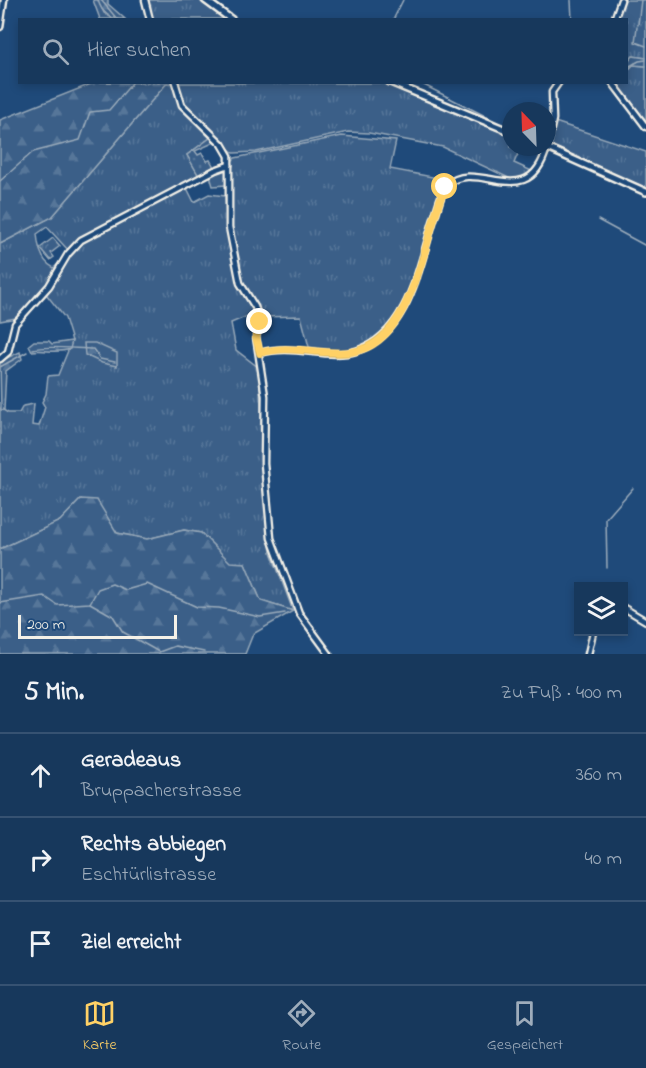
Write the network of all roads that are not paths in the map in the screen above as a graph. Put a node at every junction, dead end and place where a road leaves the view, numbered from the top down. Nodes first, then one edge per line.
1 (4, 0) edge
2 (145, 0) edge
3 (205, 0) edge
4 (621, 0) edge
5 (150, 18) edge
6 (229, 18) edge
7 (615, 18) edge
8 (0, 27) edge
9 (176, 84) edge
10 (395, 84) edge
11 (558, 84) edge
12 (614, 84) edge
13 (553, 102) edge
14 (646, 127) edge
15 (502, 128) edge
16 (556, 152) edge
17 (543, 156) edge
18 (229, 165) junction
19 (646, 192) edge
20 (260, 353) junction
21 (0, 359) edge
22 (628, 610) edge
23 (646, 621) edge
24 (592, 636) edge
25 (329, 654) edge
26 (588, 654) edge

1 - 8 street
2 - 5 street
3 - 6 street
4 - 7 street
9 - 18 street
10 - 15 street
11 - 13 street
12 - 14 street
16 - 19 street
17 - 20 street
18 - 20 street
18 - 21 street
20 - 25 street
22 - 23 street
24 - 26 street

